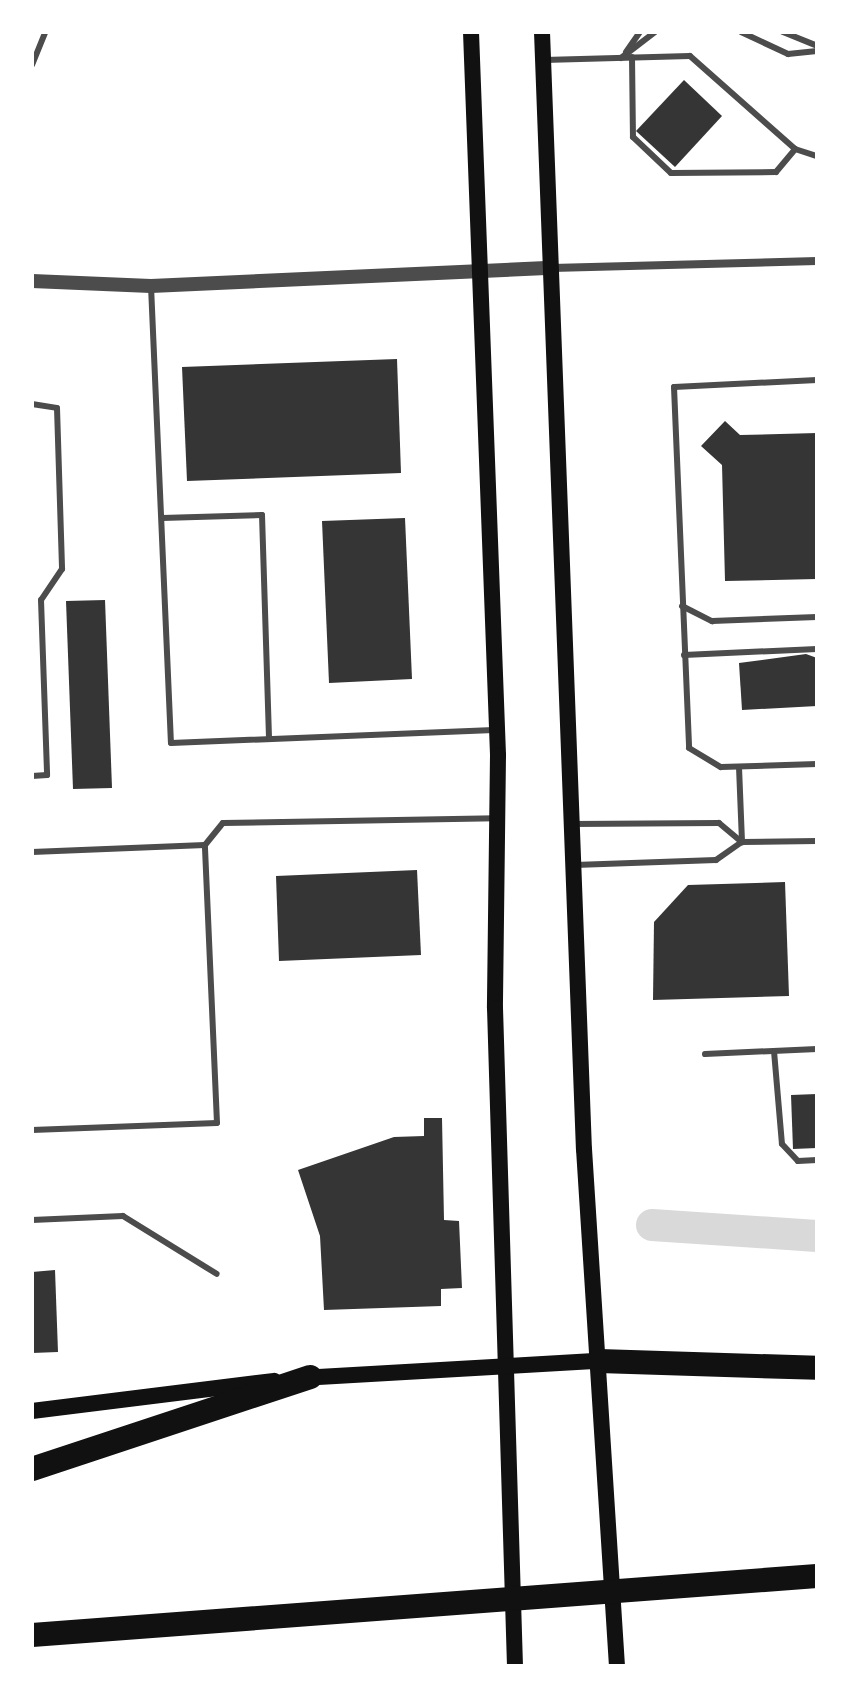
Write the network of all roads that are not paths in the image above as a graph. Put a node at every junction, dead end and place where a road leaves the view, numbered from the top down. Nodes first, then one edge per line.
1 (45, 32) edge
2 (471, 32) edge
3 (542, 32) edge
4 (640, 32) edge
5 (655, 32) edge
6 (741, 32) edge
7 (783, 32) edge
8 (817, 49) edge
9 (632, 57) junction
10 (621, 58) junction
11 (544, 60) junction
12 (32, 65) edge
13 (795, 149) junction
14 (817, 156) edge
15 (817, 261) edge
16 (552, 268) junction
17 (481, 270) junction
18 (32, 281) edge
19 (151, 286) junction
20 (817, 380) edge
21 (32, 404) edge
22 (162, 518) junction
23 (682, 606) junction
24 (817, 617) edge
25 (817, 649) edge
26 (684, 655) junction
27 (497, 730) junction
28 (269, 738) junction
29 (817, 764) edge
30 (739, 767) junction
31 (32, 776) edge
32 (496, 818) junction
33 (573, 824) junction
34 (817, 841) edge
35 (742, 842) junction
36 (205, 845) junction
37 (32, 852) edge
38 (575, 865) junction
39 (817, 1049) edge
40 (774, 1051) junction
41 (705, 1054) dead end
42 (32, 1130) edge
43 (817, 1160) edge
44 (32, 1220) edge
45 (217, 1274) dead end
46 (599, 1361) junction
47 (504, 1363) junction
48 (817, 1368) edge
49 (310, 1377) junction
50 (32, 1411) edge
51 (32, 1469) edge
52 (817, 1576) edge
53 (32, 1635) edge
54 (515, 1666) edge
55 (617, 1666) edge

1 - 12 lane
2 - 17 main road
3 - 11 main road
4 - 10 lane
5 - 10 lane
6 - 8 lane
7 - 8 lane
9 - 10 lane
9 - 13 lane
9 - 13 lane
10 - 11 lane
11 - 16 main road
13 - 14 lane
15 - 16 street
16 - 17 street
16 - 33 main road
17 - 19 street
17 - 27 main road
18 - 19 street
19 - 22 lane
20 - 23 lane
21 - 31 lane
22 - 28 lane
22 - 28 lane
23 - 24 lane
23 - 26 lane
25 - 26 lane
26 - 30 lane
27 - 28 lane
27 - 32 main road
29 - 30 lane
30 - 35 lane
32 - 36 lane
32 - 47 main road
33 - 35 lane
33 - 38 main road
34 - 35 lane
35 - 38 lane
36 - 37 lane
36 - 42 lane
38 - 46 main road
39 - 40 lane
40 - 41 lane
40 - 43 lane
44 - 45 lane
46 - 47 main road
46 - 48 highway
46 - 55 main road
47 - 49 main road
47 - 54 main road
49 - 50 main road
49 - 51 highway
52 - 53 highway

